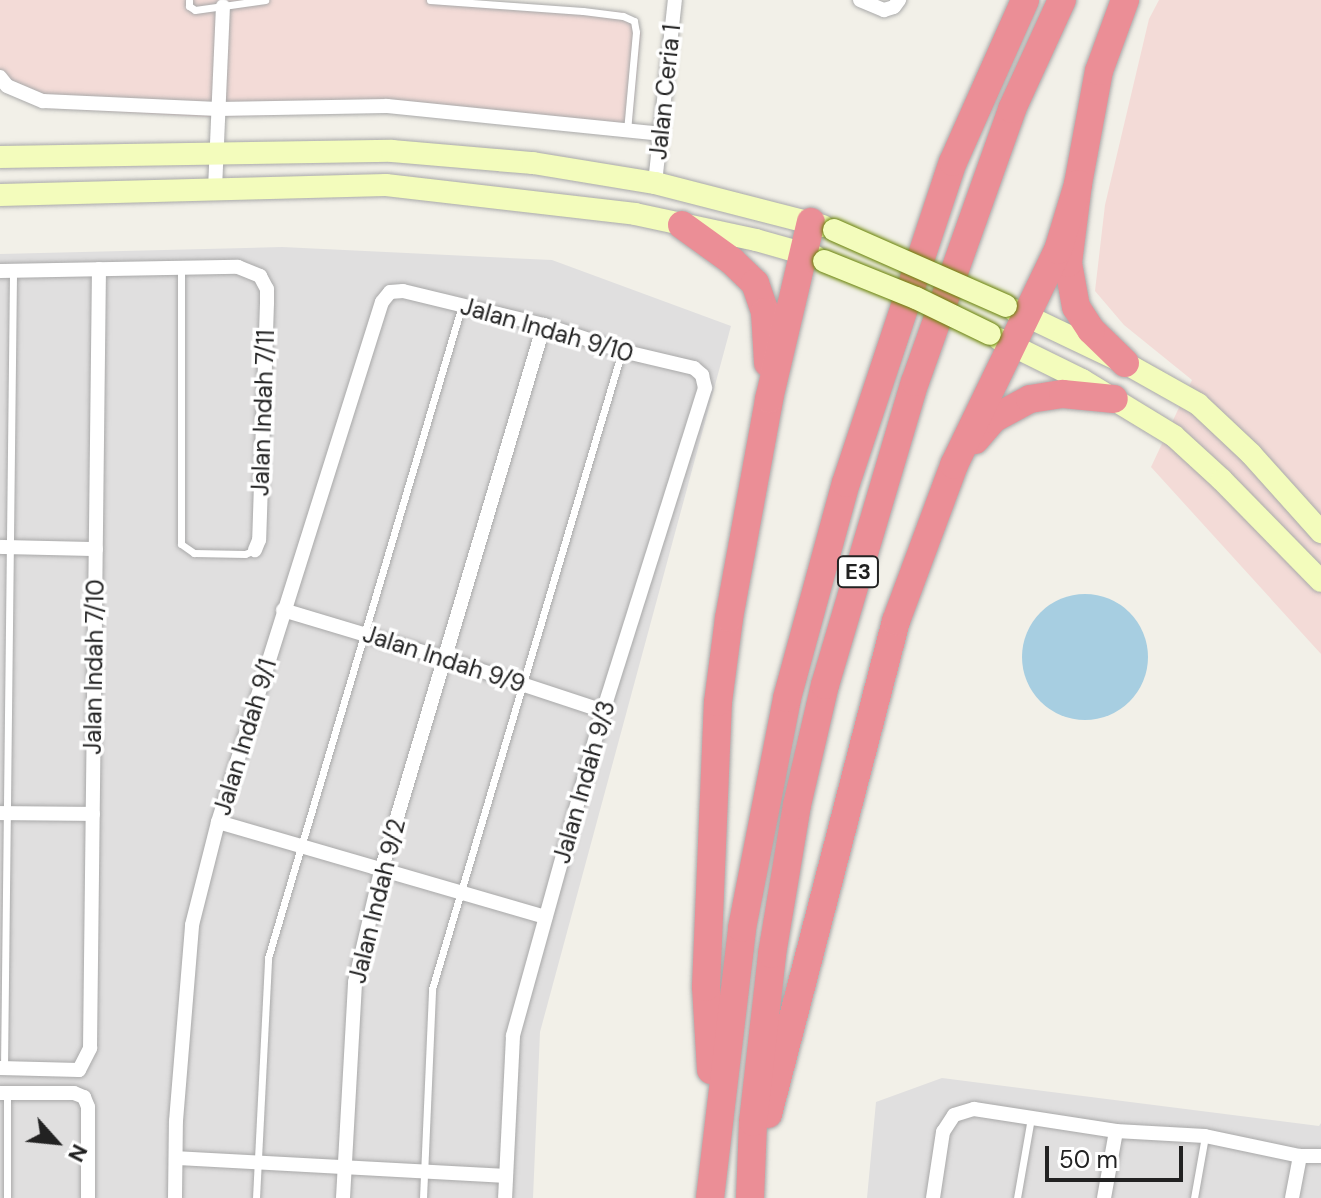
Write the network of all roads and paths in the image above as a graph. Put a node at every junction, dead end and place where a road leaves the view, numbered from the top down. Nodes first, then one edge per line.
1 (189, 0) edge
2 (265, 0) edge
3 (430, 0) edge
4 (675, 0) edge
5 (860, 0) edge
6 (1025, 0) edge
7 (1062, 0) edge
8 (1125, 0) edge
9 (898, 1) edge
10 (223, 6) junction
11 (0, 77) edge
12 (218, 109) junction
13 (627, 130) junction
14 (661, 134) junction
15 (214, 154) junction
16 (0, 157) edge
17 (655, 183) junction
18 (1078, 184) junction
19 (215, 189) junction
20 (0, 195) edge
21 (682, 225) junction
22 (822, 226) junction
23 (813, 256) junction
24 (181, 268) junction
25 (99, 269) junction
26 (6, 271) edge
27 (390, 292) joint
28 (462, 305) junction
29 (1016, 311) junction
30 (544, 325) junction
31 (1002, 340) junction
32 (622, 351) junction
33 (1125, 363) junction
34 (702, 375) joint
35 (769, 399) junction
36 (1114, 399) junction
37 (954, 465) junction
38 (1321, 532) edge
39 (5, 547) edge
40 (96, 549) junction
41 (255, 550) joint
42 (1321, 581) edge
43 (283, 610) junction
44 (364, 634) junction
45 (443, 658) junction
46 (523, 684) junction
47 (603, 711) junction
48 (3, 813) edge
49 (93, 814) junction
50 (218, 822) junction
51 (300, 847) junction
52 (381, 871) junction
53 (460, 894) junction
54 (546, 917) junction
55 (2, 1068) edge
56 (4, 1094) edge
57 (1031, 1118) junction
58 (1116, 1131) junction
59 (716, 1135) junction
60 (1205, 1136) junction
61 (1300, 1156) junction
62 (1321, 1156) edge
63 (176, 1158) junction
64 (257, 1161) junction
65 (344, 1167) junction
66 (752, 1168) junction
67 (424, 1174) junction
68 (505, 1176) junction
69 (7, 1198) edge
70 (88, 1198) edge
71 (175, 1198) edge
72 (256, 1198) edge
73 (343, 1198) edge
74 (423, 1198) edge
75 (505, 1198) edge
76 (710, 1198) edge
77 (750, 1198) edge
78 (933, 1198) edge
79 (1017, 1198) edge
80 (1104, 1198) edge
81 (1194, 1198) edge
82 (1292, 1198) edge

1 - 10 lane
2 - 10 lane
3 - 13 lane
4 - 14 street, Jalan Ceria 1
5 - 9 street
6 - 59 highway, E3
7 - 66 highway, E3
8 - 18 highway
10 - 12 street
11 - 12 street
12 - 13 street
12 - 15 street
13 - 14 street
14 - 17 street, Jalan Ceria 1
15 - 16 main road
15 - 17 main road
15 - 19 street
17 - 22 main road
18 - 29 highway
18 - 33 highway
19 - 20 main road
19 - 21 main road
21 - 23 main road
21 - 35 highway
22 - 23 highway
22 - 29 main road, bridge
23 - 31 main road, bridge
23 - 35 highway
24 - 25 street
24 - 41 lane
24 - 41 street, Jalan Indah 7/11
25 - 26 street
25 - 40 street, Jalan Indah 7/10
26 - 39 lane
27 - 28 street, Jalan Indah 9/10
27 - 43 street, Jalan Indah 9/1
28 - 30 street, Jalan Indah 9/10
28 - 44 lane
29 - 31 highway
29 - 33 main road
30 - 32 street, Jalan Indah 9/10
30 - 45 street, Jalan Indah 9/2
31 - 36 main road
31 - 37 highway
32 - 34 street, Jalan Indah 9/10
32 - 46 lane
33 - 38 main road
34 - 47 street, Jalan Indah 9/3
35 - 59 highway
36 - 37 highway
36 - 42 main road
37 - 66 highway
39 - 40 street
39 - 48 lane
40 - 49 street, Jalan Indah 7/10
43 - 44 street, Jalan Indah 9/9
43 - 50 street, Jalan Indah 9/1
44 - 45 street, Jalan Indah 9/9
44 - 51 lane
45 - 46 street, Jalan Indah 9/9
45 - 52 street, Jalan Indah 9/2
46 - 47 street, Jalan Indah 9/9
46 - 53 lane
47 - 54 street, Jalan Indah 9/3
48 - 49 street
48 - 55 lane
49 - 55 street, Jalan Indah 7/10
50 - 51 street
50 - 63 street, Jalan Indah 9/1
51 - 52 street
51 - 64 lane
52 - 53 street
52 - 65 street, Jalan Indah 9/2
53 - 54 street
53 - 67 lane
54 - 68 street, Jalan Indah 9/3
56 - 69 lane
56 - 70 street
57 - 58 street
57 - 78 street
57 - 79 lane
58 - 60 street
58 - 80 street
59 - 76 highway, E3
60 - 61 street
60 - 81 lane
61 - 62 street
61 - 82 street
63 - 64 street
63 - 71 street, Jalan Indah 9/1
64 - 65 street
64 - 72 lane
65 - 67 street
65 - 73 street, Jalan Indah 9/2
66 - 77 highway, E3
67 - 68 street
67 - 74 lane
68 - 75 street, Jalan Indah 9/3

